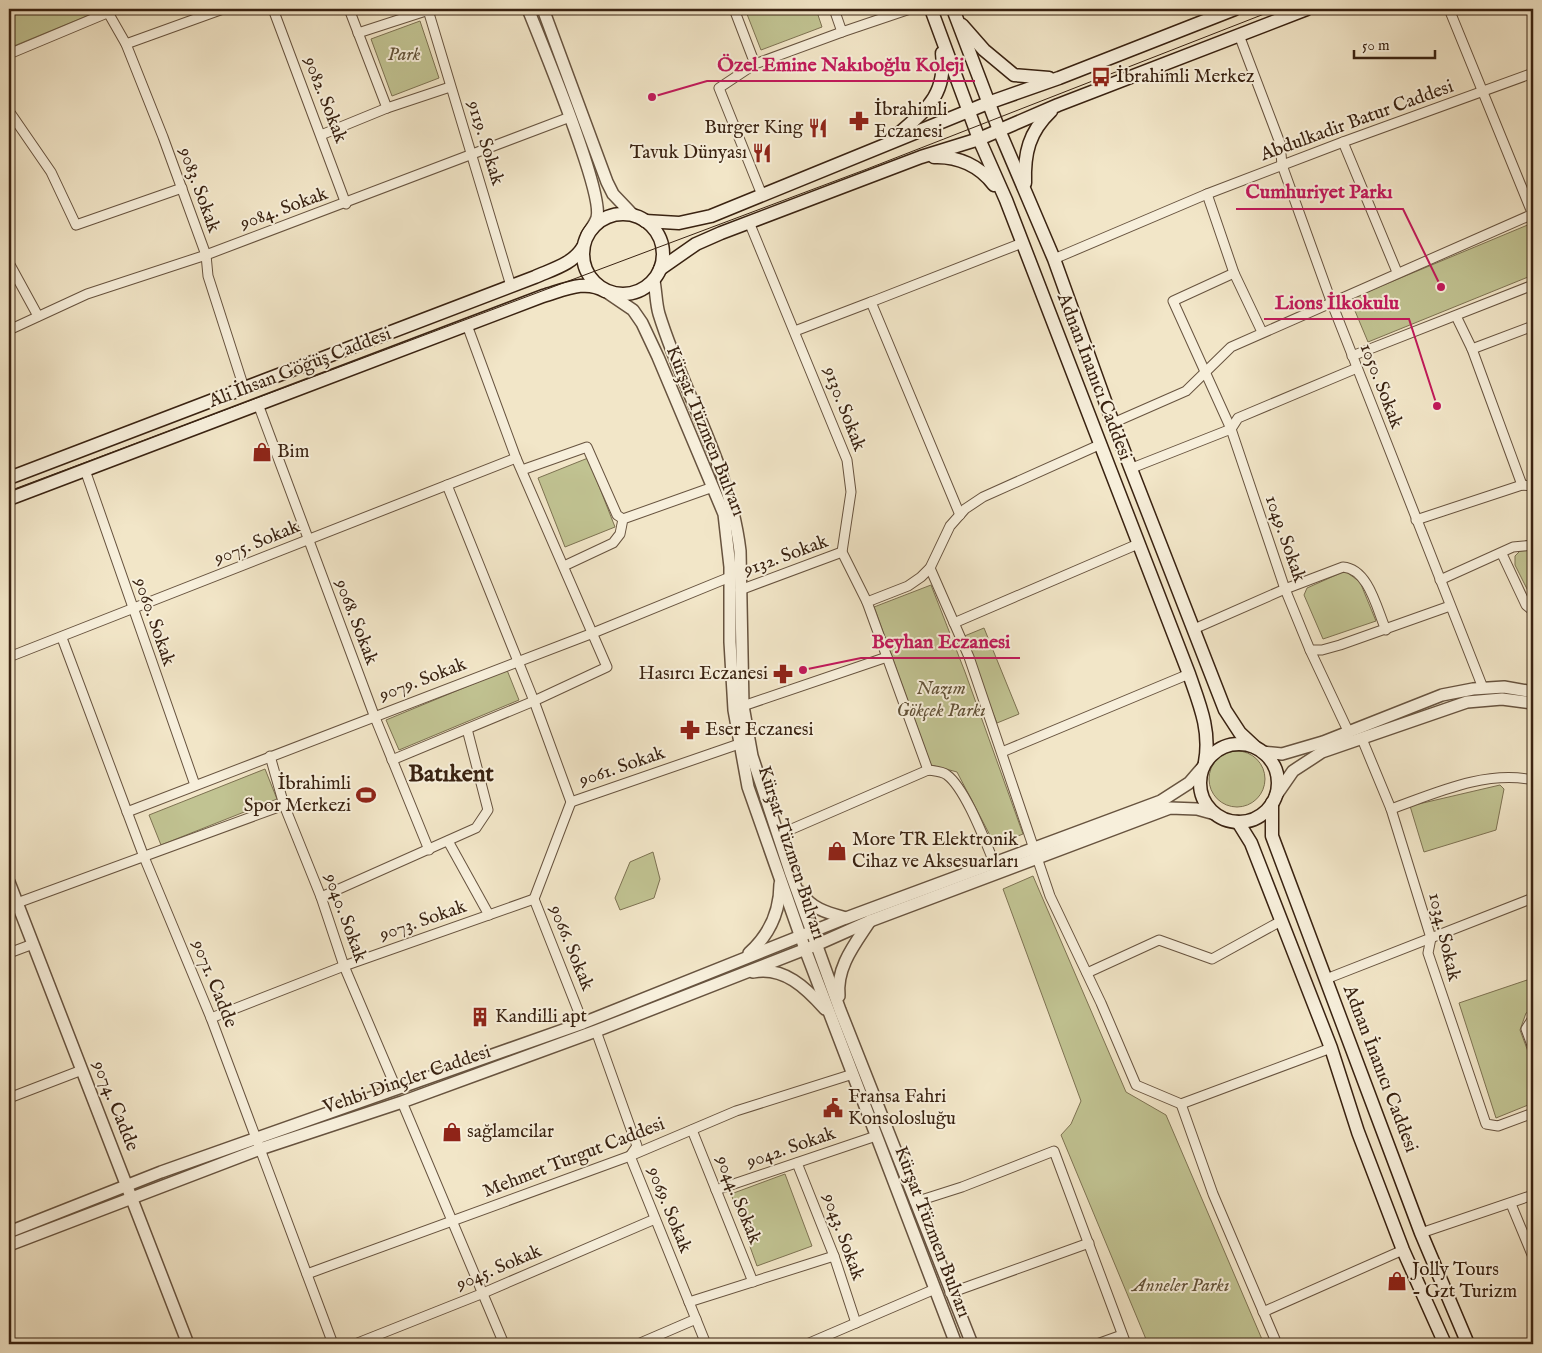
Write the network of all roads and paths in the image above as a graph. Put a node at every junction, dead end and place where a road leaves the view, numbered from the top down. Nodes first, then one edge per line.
1 (223, 9) edge
2 (273, 9) edge
3 (349, 9) edge
4 (528, 9) edge
5 (543, 9) edge
6 (734, 9) edge
7 (834, 9) edge
8 (910, 9) edge
9 (931, 9) edge
10 (1235, 9) edge
11 (1307, 9) edge
12 (1449, 9) edge
13 (430, 10) edge
14 (106, 11) edge
15 (954, 14) edge
16 (842, 32) junction
17 (358, 33) junction
18 (940, 34) junction
19 (1239, 35) junction
20 (126, 44) junction
21 (9, 54) edge
22 (755, 64) junction
23 (1533, 73) edge
24 (1059, 78) junction
25 (450, 87) junction
26 (1482, 92) junction
27 (988, 103) junction
28 (1058, 105) junction
29 (386, 108) junction
30 (9, 111) edge
31 (968, 111) junction
32 (570, 117) junction
33 (999, 130) junction
34 (321, 135) junction
35 (979, 138) junction
36 (1342, 142) junction
37 (886, 144) junction
38 (472, 154) junction
39 (921, 158) junction
40 (1282, 165) junction
41 (182, 188) junction
42 (1026, 193) junction
43 (1207, 194) junction
44 (762, 195) junction
45 (1006, 200) junction
46 (346, 204) junction
47 (1533, 214) edge
48 (633, 215) junction
49 (645, 221) junction
50 (749, 222) junction
51 (585, 241) junction
52 (1022, 243) junction
53 (206, 255) junction
54 (1054, 259) junction
55 (9, 262) edge
56 (660, 269) junction
57 (1397, 272) junction
58 (1234, 273) junction
59 (654, 281) junction
60 (1533, 285) edge
61 (511, 286) junction
62 (605, 291) junction
63 (1331, 301) junction
64 (871, 302) junction
65 (38, 316) junction
66 (1456, 316) junction
67 (467, 325) junction
68 (1533, 326) edge
69 (9, 330) edge
70 (795, 331) junction
71 (1262, 332) junction
72 (1472, 350) junction
73 (1352, 356) junction
74 (1357, 368) junction
75 (1205, 372) junction
76 (244, 388) junction
77 (258, 404) junction
78 (1113, 423) junction
79 (1231, 429) junction
80 (1099, 445) junction
81 (516, 458) junction
82 (1132, 468) junction
83 (84, 470) junction
84 (522, 470) junction
85 (9, 478) edge
86 (1522, 484) junction
87 (447, 485) junction
88 (1533, 486) edge
89 (713, 488) junction
90 (9, 499) edge
91 (960, 515) junction
92 (623, 520) junction
93 (1416, 520) junction
94 (307, 540) junction
95 (1138, 544) junction
96 (1533, 545) edge
97 (842, 552) junction
98 (1502, 554) junction
99 (564, 566) junction
100 (930, 568) junction
101 (730, 577) junction
102 (1440, 580) junction
103 (1285, 589) junction
104 (740, 590) junction
105 (867, 602) junction
106 (1450, 606) junction
107 (132, 610) junction
108 (1533, 611) edge
109 (954, 624) junction
110 (1194, 629) junction
111 (1386, 630) junction
112 (593, 633) junction
113 (62, 638) junction
114 (1310, 650) junction
115 (9, 657) edge
116 (887, 657) junction
117 (518, 661) junction
118 (1189, 674) junction
119 (1483, 688) junction
120 (1533, 692) edge
121 (534, 701) junction
122 (1533, 703) edge
123 (743, 706) junction
124 (374, 716) junction
125 (467, 729) junction
126 (1349, 733) junction
127 (1362, 739) junction
128 (739, 744) junction
129 (1259, 749) junction
130 (1002, 752) junction
131 (270, 756) junction
132 (392, 760) junction
133 (1203, 766) junction
134 (928, 770) junction
135 (1533, 780) edge
136 (195, 785) junction
137 (1274, 800) junction
138 (572, 802) junction
139 (284, 805) junction
140 (1391, 809) junction
141 (127, 812) junction
142 (1215, 814) junction
143 (1238, 822) junction
144 (778, 835) junction
145 (448, 841) junction
146 (429, 850) junction
147 (1037, 852) junction
148 (144, 857) junction
149 (996, 868) junction
150 (785, 874) junction
151 (9, 882) edge
152 (321, 897) junction
153 (1533, 898) edge
154 (534, 899) junction
155 (17, 903) junction
156 (489, 915) junction
157 (846, 918) junction
158 (870, 921) junction
159 (1281, 921) junction
160 (812, 931) junction
161 (800, 936) junction
162 (1432, 938) junction
163 (33, 944) junction
164 (816, 945) junction
165 (805, 949) junction
166 (9, 954) edge
167 (743, 958) junction
168 (344, 966) junction
169 (1086, 973) junction
170 (736, 976) junction
171 (1326, 979) junction
172 (835, 1012) junction
173 (211, 1018) junction
174 (1533, 1018) edge
175 (583, 1023) junction
176 (596, 1031) junction
177 (1331, 1048) junction
178 (1533, 1048) edge
179 (82, 1070) junction
180 (853, 1074) junction
181 (396, 1088) junction
182 (9, 1098) edge
183 (402, 1102) junction
184 (1181, 1104) junction
185 (1533, 1112) edge
186 (692, 1130) junction
187 (876, 1136) junction
188 (259, 1144) junction
189 (630, 1156) junction
190 (797, 1163) junction
191 (127, 1185) junction
192 (716, 1190) junction
193 (1533, 1195) edge
194 (132, 1196) junction
195 (915, 1202) junction
196 (1511, 1204) junction
197 (656, 1219) junction
198 (451, 1221) junction
199 (9, 1232) edge
200 (1421, 1233) junction
201 (1089, 1243) junction
202 (9, 1245) edge
203 (1404, 1250) junction
204 (834, 1256) junction
205 (1533, 1258) edge
206 (307, 1274) junction
207 (753, 1282) junction
208 (935, 1289) junction
209 (950, 1293) junction
210 (481, 1294) junction
211 (689, 1302) junction
212 (1263, 1312) junction
213 (696, 1320) junction
214 (856, 1323) junction
215 (1124, 1340) edge
216 (1440, 1343) edge
217 (188, 1344) edge
218 (333, 1344) edge
219 (355, 1344) edge
220 (504, 1344) edge
221 (638, 1344) edge
222 (706, 1344) edge
223 (807, 1344) edge
224 (956, 1344) edge
225 (972, 1344) edge
226 (1096, 1344) edge
227 (1277, 1344) edge
228 (1468, 1344) edge

1 - 20 street
2 - 34 street, 9082. Sokak
3 - 17 street
4 - 32 street
5 - 48 street
6 - 22 street
7 - 16 street
8 - 16 street
9 - 18 main road, Adnan İnanıcı Caddesi
10 - 24 main road
11 - 19 main road
12 - 26 street
13 - 17 street
13 - 25 street, 9119. Sokak
14 - 20 street, 9083. Sokak
14 - 21 street
15 - 24 main road
15 - 27 main road, Adnan İnanıcı Caddesi
16 - 22 street
17 - 29 street
18 - 31 main road, Adnan İnanıcı Caddesi
18 - 37 main road
19 - 28 main road
19 - 40 street, 1050. Sokak
20 - 41 street, 9083. Sokak
22 - 44 street
23 - 26 street, Abdulkadir Batur Caddesi
24 - 27 main road
25 - 29 street
25 - 38 street, 9119. Sokak
26 - 36 street, Abdulkadir Batur Caddesi
26 - 47 street
27 - 31 main road
27 - 33 main road, Adnan İnanıcı Caddesi
28 - 33 main road
28 - 42 main road
29 - 34 street
30 - 41 street
31 - 35 main road, Adnan İnanıcı Caddesi
31 - 37 main road
32 - 38 street, 9084. Sokak
32 - 51 street
33 - 35 main road
33 - 42 main road, Adnan İnanıcı Caddesi
34 - 46 street, 9082. Sokak
35 - 39 main road
35 - 45 main road, Adnan İnanıcı Caddesi
36 - 40 street, Abdulkadir Batur Caddesi
36 - 57 street
37 - 44 main road
38 - 46 street, 9084. Sokak
38 - 61 street, 9119. Sokak
39 - 45 main road
39 - 50 main road
40 - 43 street, Abdulkadir Batur Caddesi
40 - 63 street, 1050. Sokak
41 - 53 street, 9083. Sokak
42 - 54 main road, Adnan İnanıcı Caddesi
43 - 54 street, Abdulkadir Batur Caddesi
43 - 58 street
44 - 49 main road
45 - 52 main road, Adnan İnanıcı Caddesi
46 - 53 street, 9084. Sokak
47 - 57 street
48 - 49 main road
48 - 51 main road
49 - 56 main road
50 - 56 main road
50 - 70 street, 9130. Sokak
51 - 61 main road, Ali İhsan Göğüş Caddesi
51 - 62 main road
52 - 64 street
52 - 80 main road, Adnan İnanıcı Caddesi
53 - 65 street, 9084. Sokak
53 - 76 street, 9083. Sokak
54 - 78 main road, Adnan İnanıcı Caddesi
55 - 65 street
56 - 59 main road
57 - 63 street
58 - 71 street
58 - 75 street, 1049. Sokak
59 - 62 main road
59 - 104 street, Kürşat Tüzmen Bulvarı
60 - 66 street
61 - 76 main road, Ali İhsan Göğüş Caddesi
62 - 67 main road, Ali İhsan Göğüş Caddesi
62 - 89 street, Kürşat Tüzmen Bulvarı
63 - 71 street
63 - 73 street, 1050. Sokak
64 - 70 street
64 - 91 street
65 - 69 street, 9084. Sokak
66 - 72 street
66 - 73 street
67 - 77 main road, Ali İhsan Göğüş Caddesi
67 - 81 street
68 - 72 street
70 - 97 street, 9130. Sokak
71 - 75 street
72 - 86 street
73 - 74 street, 1050. Sokak
74 - 79 street
74 - 93 street, 1050. Sokak
75 - 78 street
75 - 79 street, 1049. Sokak
76 - 85 main road, Ali İhsan Göğüş Caddesi
77 - 83 main road, Ali İhsan Göğüş Caddesi
77 - 94 street, 9068. Sokak
78 - 82 main road, Adnan İnanıcı Caddesi
79 - 82 street
79 - 103 street, 1049. Sokak
80 - 91 street
80 - 95 main road, Adnan İnanıcı Caddesi
81 - 84 street
81 - 87 street, 9075. Sokak
82 - 110 main road, Adnan İnanıcı Caddesi
83 - 90 main road, Ali İhsan Göğüş Caddesi
83 - 107 street, 9060. Sokak
84 - 92 street
84 - 99 street
86 - 88 street
86 - 93 street
87 - 94 street, 9075. Sokak
87 - 117 street
89 - 92 street
89 - 101 street, Kürşat Tüzmen Bulvarı
91 - 100 street
92 - 99 street
93 - 102 street, 1050. Sokak
94 - 107 street, 9075. Sokak
94 - 124 street, 9068. Sokak
95 - 109 street
95 - 118 main road, Adnan İnanıcı Caddesi
96 - 98 street
97 - 104 street, 9132. Sokak
97 - 105 street
98 - 102 street
98 - 108 street
99 - 112 street
100 - 105 street
100 - 109 street
101 - 112 street, 9079. Sokak
101 - 128 street, Kürşat Tüzmen Bulvarı
102 - 106 street, 1050. Sokak
103 - 110 street
103 - 111 street
103 - 114 street, 1049. Sokak
104 - 123 street, Kürşat Tüzmen Bulvarı
105 - 116 street
106 - 111 street
106 - 119 street, 1050. Sokak
107 - 113 street, 9075. Sokak
107 - 136 street, 9060. Sokak
109 - 130 street
110 - 129 main road, Adnan İnanıcı Caddesi
111 - 114 street
112 - 117 street, 9079. Sokak
112 - 121 street
113 - 115 street, 9075. Sokak
113 - 141 street, 9071. Cadde
114 - 126 street, 1049. Sokak
116 - 123 street
116 - 134 street
117 - 121 street
117 - 124 street, 9079. Sokak
118 - 130 street
118 - 133 main road, Adnan İnanıcı Caddesi
119 - 120 street
119 - 126 street
121 - 125 street
121 - 138 street
122 - 127 street
123 - 144 street, Kürşat Tüzmen Bulvarı
124 - 131 street, 9079. Sokak
124 - 132 street, 9068. Sokak
125 - 132 street
125 - 145 street
126 - 129 street
127 - 137 street
127 - 140 street, 1034. Sokak
128 - 138 street, 9061. Sokak
128 - 150 street, Kürşat Tüzmen Bulvarı
129 - 133 main road
129 - 137 main road
130 - 147 street
131 - 136 street, 9079. Sokak
131 - 139 street, 9040. Sokak
132 - 146 street, 9068. Sokak
133 - 142 main road
133 - 147 street
134 - 144 street
134 - 149 street
135 - 140 street
136 - 141 street, 9079. Sokak
137 - 143 main road
137 - 171 main road, Adnan İnanıcı Caddesi
138 - 154 street, 9066. Sokak
139 - 148 street
139 - 152 street, 9040. Sokak
140 - 162 street, 1034. Sokak
141 - 148 street, 9071. Cadde
142 - 143 main road
142 - 147 street
143 - 159 main road, Adnan İnanıcı Caddesi
144 - 150 street, Kürşat Tüzmen Bulvarı
145 - 146 street
145 - 156 street
146 - 152 street
147 - 149 street
147 - 169 street
148 - 155 street
148 - 173 street, 9071. Cadde
149 - 157 street
149 - 158 street, Vehbi Dinçler Caddesi
150 - 157 street
150 - 160 street, Kürşat Tüzmen Bulvarı
150 - 161 street, Kürşat Tüzmen Bulvarı
150 - 167 street
151 - 155 street, 9074. Cadde
152 - 168 street, 9040. Sokak
153 - 162 street
154 - 156 street, 9073. Sokak
154 - 175 street, 9066. Sokak
155 - 163 street, 9074. Cadde
156 - 168 street, 9073. Sokak
157 - 160 street
158 - 164 street, Vehbi Dinçler Caddesi
158 - 172 street
159 - 169 street
159 - 177 main road, Adnan İnanıcı Caddesi
160 - 161 street
160 - 164 street, Kürşat Tüzmen Bulvarı
161 - 165 street, Kürşat Tüzmen Bulvarı
161 - 167 street
162 - 171 street
162 - 185 street, 1034. Sokak
163 - 166 street
163 - 179 street, 9074. Cadde
164 - 165 street, Vehbi Dinçler Caddesi
164 - 172 street, Kürşat Tüzmen Bulvarı
165 - 170 street, Vehbi Dinçler Caddesi
165 - 172 street, Kürşat Tüzmen Bulvarı
167 - 175 street
168 - 173 street, 9073. Sokak
168 - 181 street, 9040. Sokak
169 - 184 street
170 - 172 street
170 - 176 street, Vehbi Dinçler Caddesi
171 - 200 main road, Adnan İnanıcı Caddesi
172 - 180 street, Kürşat Tüzmen Bulvarı
172 - 195 street, Kürşat Tüzmen Bulvarı
173 - 188 street, 9071. Cadde
174 - 178 street
175 - 181 street
176 - 183 street, Vehbi Dinçler Caddesi
176 - 189 street, 9069. Sokak
177 - 184 street
177 - 203 main road, Adnan İnanıcı Caddesi
179 - 182 street
179 - 191 street, 9074. Cadde
180 - 186 street, Mehmet Turgut Caddesi
180 - 187 street, Kürşat Tüzmen Bulvarı
181 - 188 street
183 - 188 street, Vehbi Dinçler Caddesi
183 - 198 street
184 - 212 street
186 - 189 street, Mehmet Turgut Caddesi
186 - 192 street, 9044. Sokak
187 - 190 street, 9042. Sokak
187 - 208 street, Kürşat Tüzmen Bulvarı
188 - 191 street
188 - 194 street, Vehbi Dinçler Caddesi
188 - 206 street, 9071. Cadde
189 - 197 street, 9069. Sokak
189 - 198 street, Mehmet Turgut Caddesi
190 - 192 street, 9042. Sokak
190 - 204 street, 9043. Sokak
191 - 194 street, 9074. Cadde
191 - 199 street
192 - 207 street, 9044. Sokak
193 - 196 street
194 - 202 street, Vehbi Dinçler Caddesi
194 - 217 street, 9074. Cadde
195 - 201 street
195 - 209 street, Kürşat Tüzmen Bulvarı
196 - 200 street
196 - 205 street
197 - 210 street, 9045. Sokak
197 - 211 street, 9069. Sokak
198 - 206 street, Mehmet Turgut Caddesi
198 - 210 street
200 - 228 main road, Adnan İnanıcı Caddesi
201 - 209 street
201 - 215 street
203 - 212 street
203 - 216 main road, Adnan İnanıcı Caddesi
204 - 207 street
204 - 214 street, 9043. Sokak
206 - 218 street, 9071. Cadde
207 - 211 street
208 - 214 street
208 - 224 street, Kürşat Tüzmen Bulvarı
209 - 225 street, Kürşat Tüzmen Bulvarı
210 - 219 street, 9045. Sokak
210 - 220 street
211 - 213 street, 9069. Sokak
212 - 227 street
213 - 221 street
213 - 222 street, 9069. Sokak
214 - 223 street
215 - 226 street

